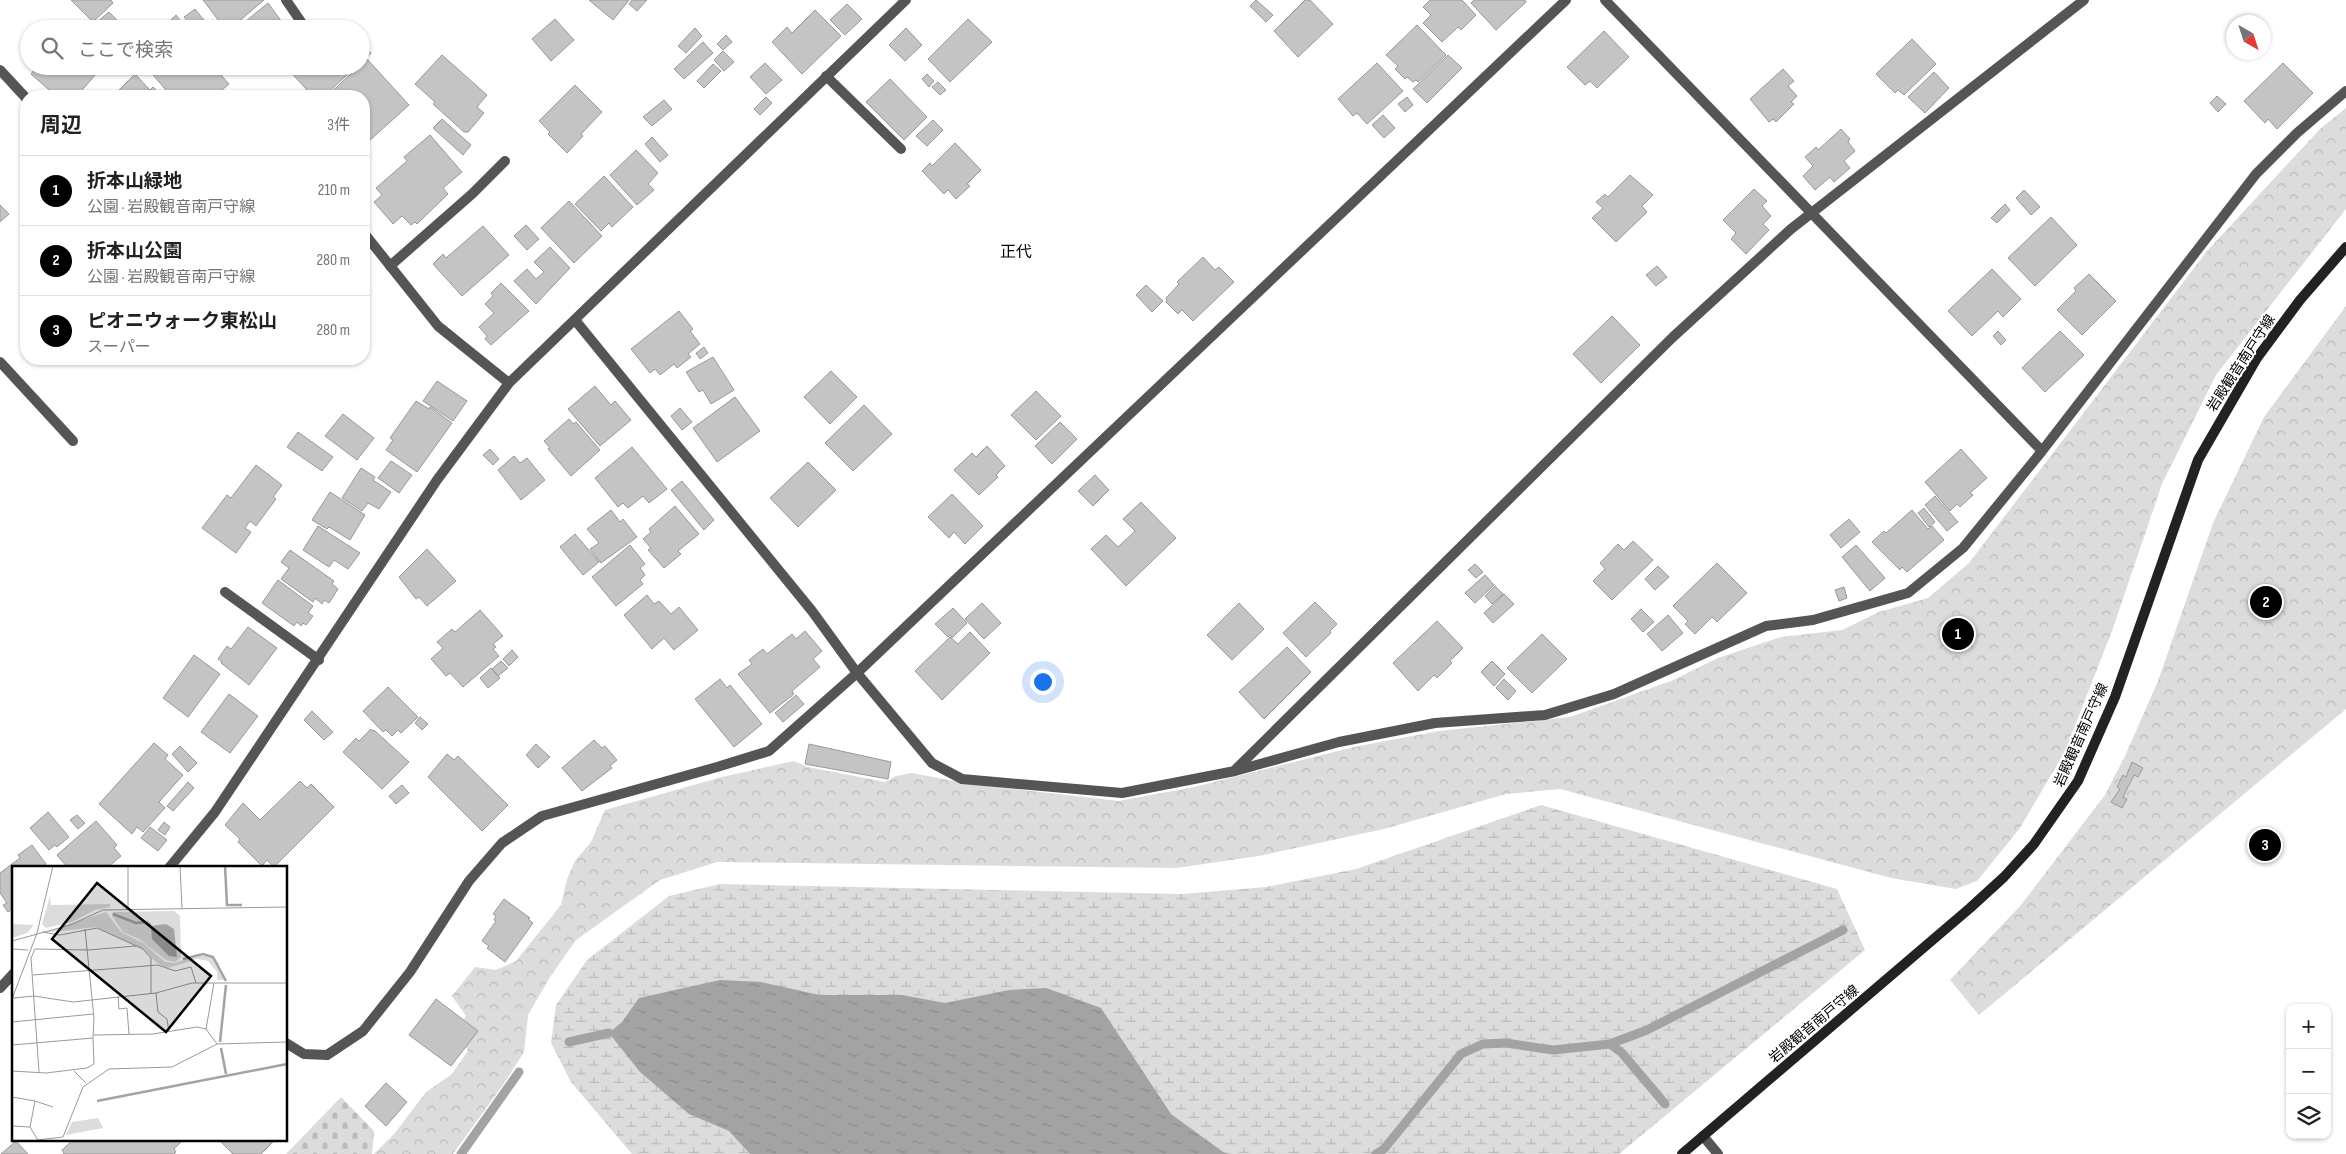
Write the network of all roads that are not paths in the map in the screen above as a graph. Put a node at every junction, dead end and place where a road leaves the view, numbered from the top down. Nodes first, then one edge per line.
1 (286, 0) edge
2 (906, 0) edge
3 (1566, 0) edge
4 (1605, 0) edge
5 (2084, 0) edge
6 (300, 20) edge
7 (0, 70) edge
8 (826, 76) junction
9 (2346, 91) edge
10 (20, 92) edge
11 (901, 149) dead end
12 (505, 161) dead end
13 (1811, 212) junction
14 (370, 241) edge
15 (2346, 247) edge
16 (390, 266) junction
17 (575, 320) junction
18 (0, 362) edge
19 (509, 383) junction
20 (73, 442) dead end
21 (2042, 451) junction
22 (224, 592) dead end
23 (319, 660) junction
24 (857, 673) junction
25 (1235, 771) junction
26 (171, 866) edge
27 (12, 975) edge
28 (0, 988) edge
29 (288, 1044) edge
30 (1703, 1136) junction
31 (1682, 1154) edge
32 (1718, 1154) edge

1 - 6 street
2 - 8 street
3 - 24 street
4 - 13 street
5 - 13 street
7 - 10 street
8 - 11 street
8 - 17 street
9 - 21 street
12 - 16 street
13 - 21 street
13 - 25 street
14 - 16 street
15 - 30 main road, 岩殿観音南戸守線
16 - 19 street
17 - 19 street
17 - 24 street
18 - 20 street
19 - 23 street
21 - 25 street
22 - 23 street
23 - 26 street
24 - 25 street
24 - 29 street
27 - 28 street
30 - 31 main road, 岩殿観音南戸守線
30 - 32 street

